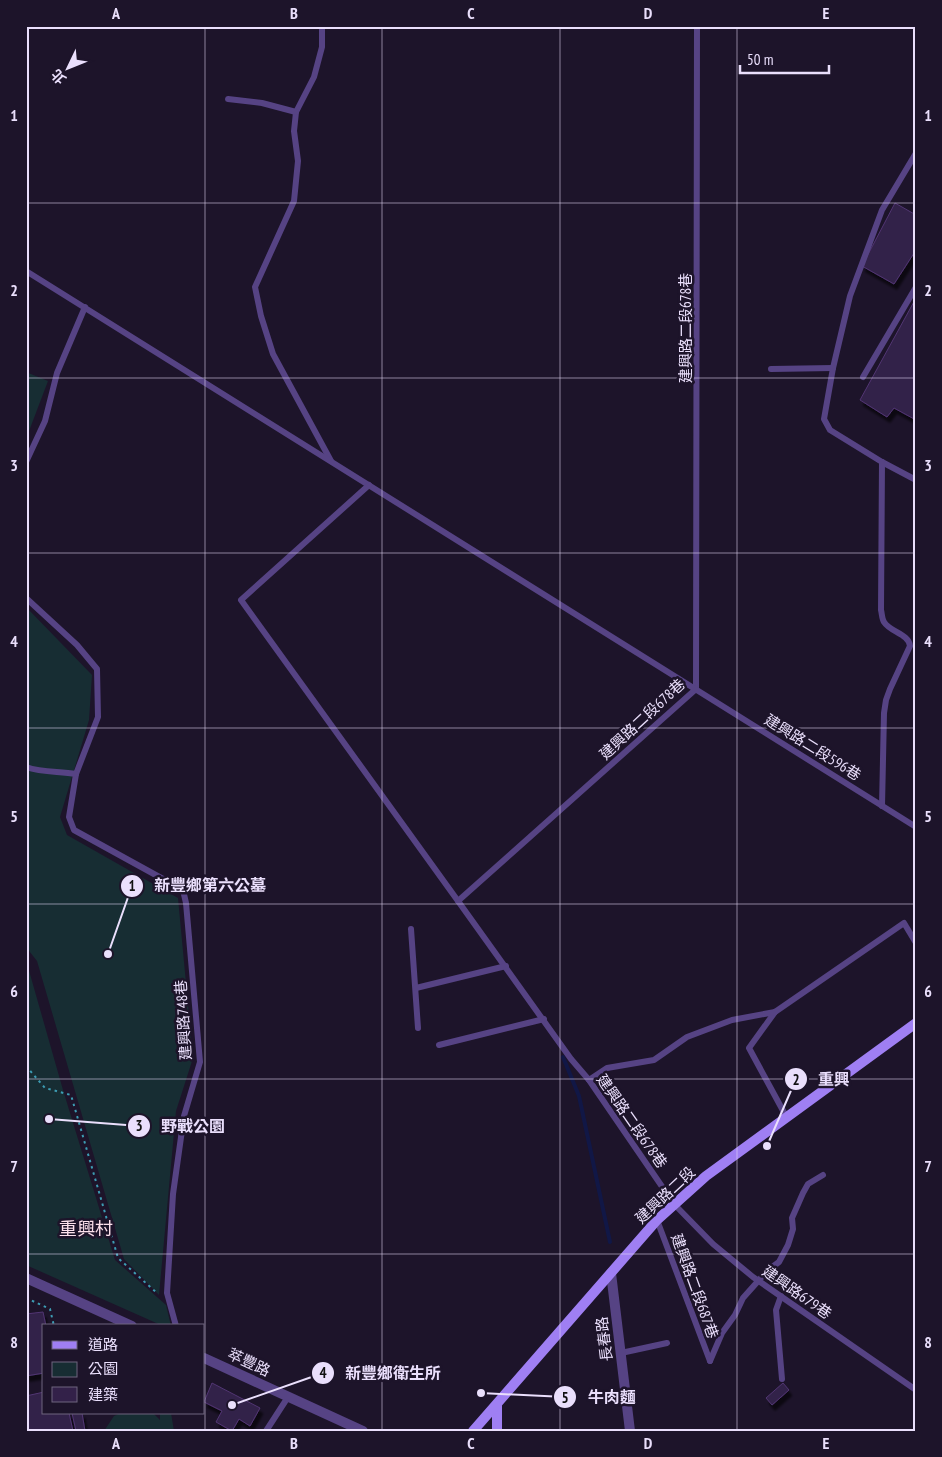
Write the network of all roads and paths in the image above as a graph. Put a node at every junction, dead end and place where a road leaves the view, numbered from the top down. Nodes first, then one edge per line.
1 (322, 26) edge
2 (697, 26) edge
3 (228, 99) dead end
4 (296, 112) junction
5 (916, 153) edge
6 (26, 271) edge
7 (916, 287) edge
8 (85, 307) junction
9 (833, 368) junction
10 (771, 369) dead end
11 (864, 377) dead end
12 (26, 462) edge
13 (882, 462) junction
14 (332, 463) junction
15 (916, 480) edge
16 (369, 485) junction
17 (26, 598) edge
18 (696, 689) junction
19 (26, 767) edge
20 (76, 774) junction
21 (882, 806) junction
22 (916, 827) edge
23 (458, 902) junction
24 (411, 929) dead end
25 (916, 942) edge
26 (506, 966) junction
27 (416, 988) junction
28 (775, 1012) junction
29 (544, 1020) junction
30 (914, 1027) edge
31 (418, 1028) dead end
32 (439, 1045) dead end
33 (26, 1066) edge
34 (589, 1080) junction
35 (787, 1118) junction
36 (823, 1175) dead end
37 (674, 1204) junction
38 (657, 1220) junction
39 (611, 1273) junction
40 (26, 1278) edge
41 (758, 1281) junction
42 (781, 1296) junction
43 (26, 1298) edge
44 (170, 1304) junction
45 (54, 1324) edge
46 (128, 1324) edge
47 (175, 1324) edge
48 (667, 1343) dead end
49 (621, 1353) junction
50 (205, 1358) edge
51 (782, 1379) dead end
52 (916, 1390) edge
53 (288, 1397) junction
54 (496, 1406) junction
55 (349, 1428) edge
56 (266, 1431) edge
57 (363, 1431) edge
58 (473, 1431) edge
59 (497, 1431) edge
60 (630, 1431) edge

1 - 4 lane
2 - 18 lane, 建興路二段678巷
3 - 4 lane
4 - 14 lane
5 - 9 lane
6 - 8 lane, 建興路二段596巷
7 - 11 lane
8 - 12 lane
8 - 14 lane, 建興路二段596巷
9 - 10 lane
9 - 13 lane
13 - 15 lane
13 - 21 lane
14 - 16 lane, 建興路二段596巷
16 - 18 lane, 建興路二段596巷
16 - 23 lane
17 - 20 lane, 建興路748巷
18 - 21 lane, 建興路二段596巷
18 - 23 lane, 建興路二段678巷
19 - 20 lane
20 - 44 lane, 建興路748巷
21 - 22 lane, 建興路二段596巷
23 - 26 lane, 建興路二段678巷
24 - 27 lane
25 - 28 lane
26 - 27 lane
26 - 29 lane, 建興路二段678巷
27 - 31 lane
28 - 34 lane
28 - 35 lane
29 - 32 lane
29 - 34 lane, 建興路二段678巷
30 - 35 street, 建興路二段
33 - 44 path
34 - 37 lane, 建興路二段678巷
35 - 37 street, 建興路二段
36 - 41 lane
37 - 38 street, 建興路二段
37 - 41 lane, 建興路679巷
38 - 39 street, 建興路二段
38 - 41 lane, 建興路二段687巷
39 - 49 street, 長春路
39 - 54 street, 建興路二段
40 - 46 street
41 - 42 lane, 建興路679巷
42 - 51 lane
42 - 52 lane, 建興路679巷
43 - 45 path
44 - 47 lane, 建興路748巷
48 - 49 lane
49 - 60 street, 長春路
50 - 53 street, 萃豐路
53 - 55 street, 萃豐路
53 - 56 lane
54 - 58 street, 建興路二段
54 - 59 street
55 - 57 street, 萃豐路

